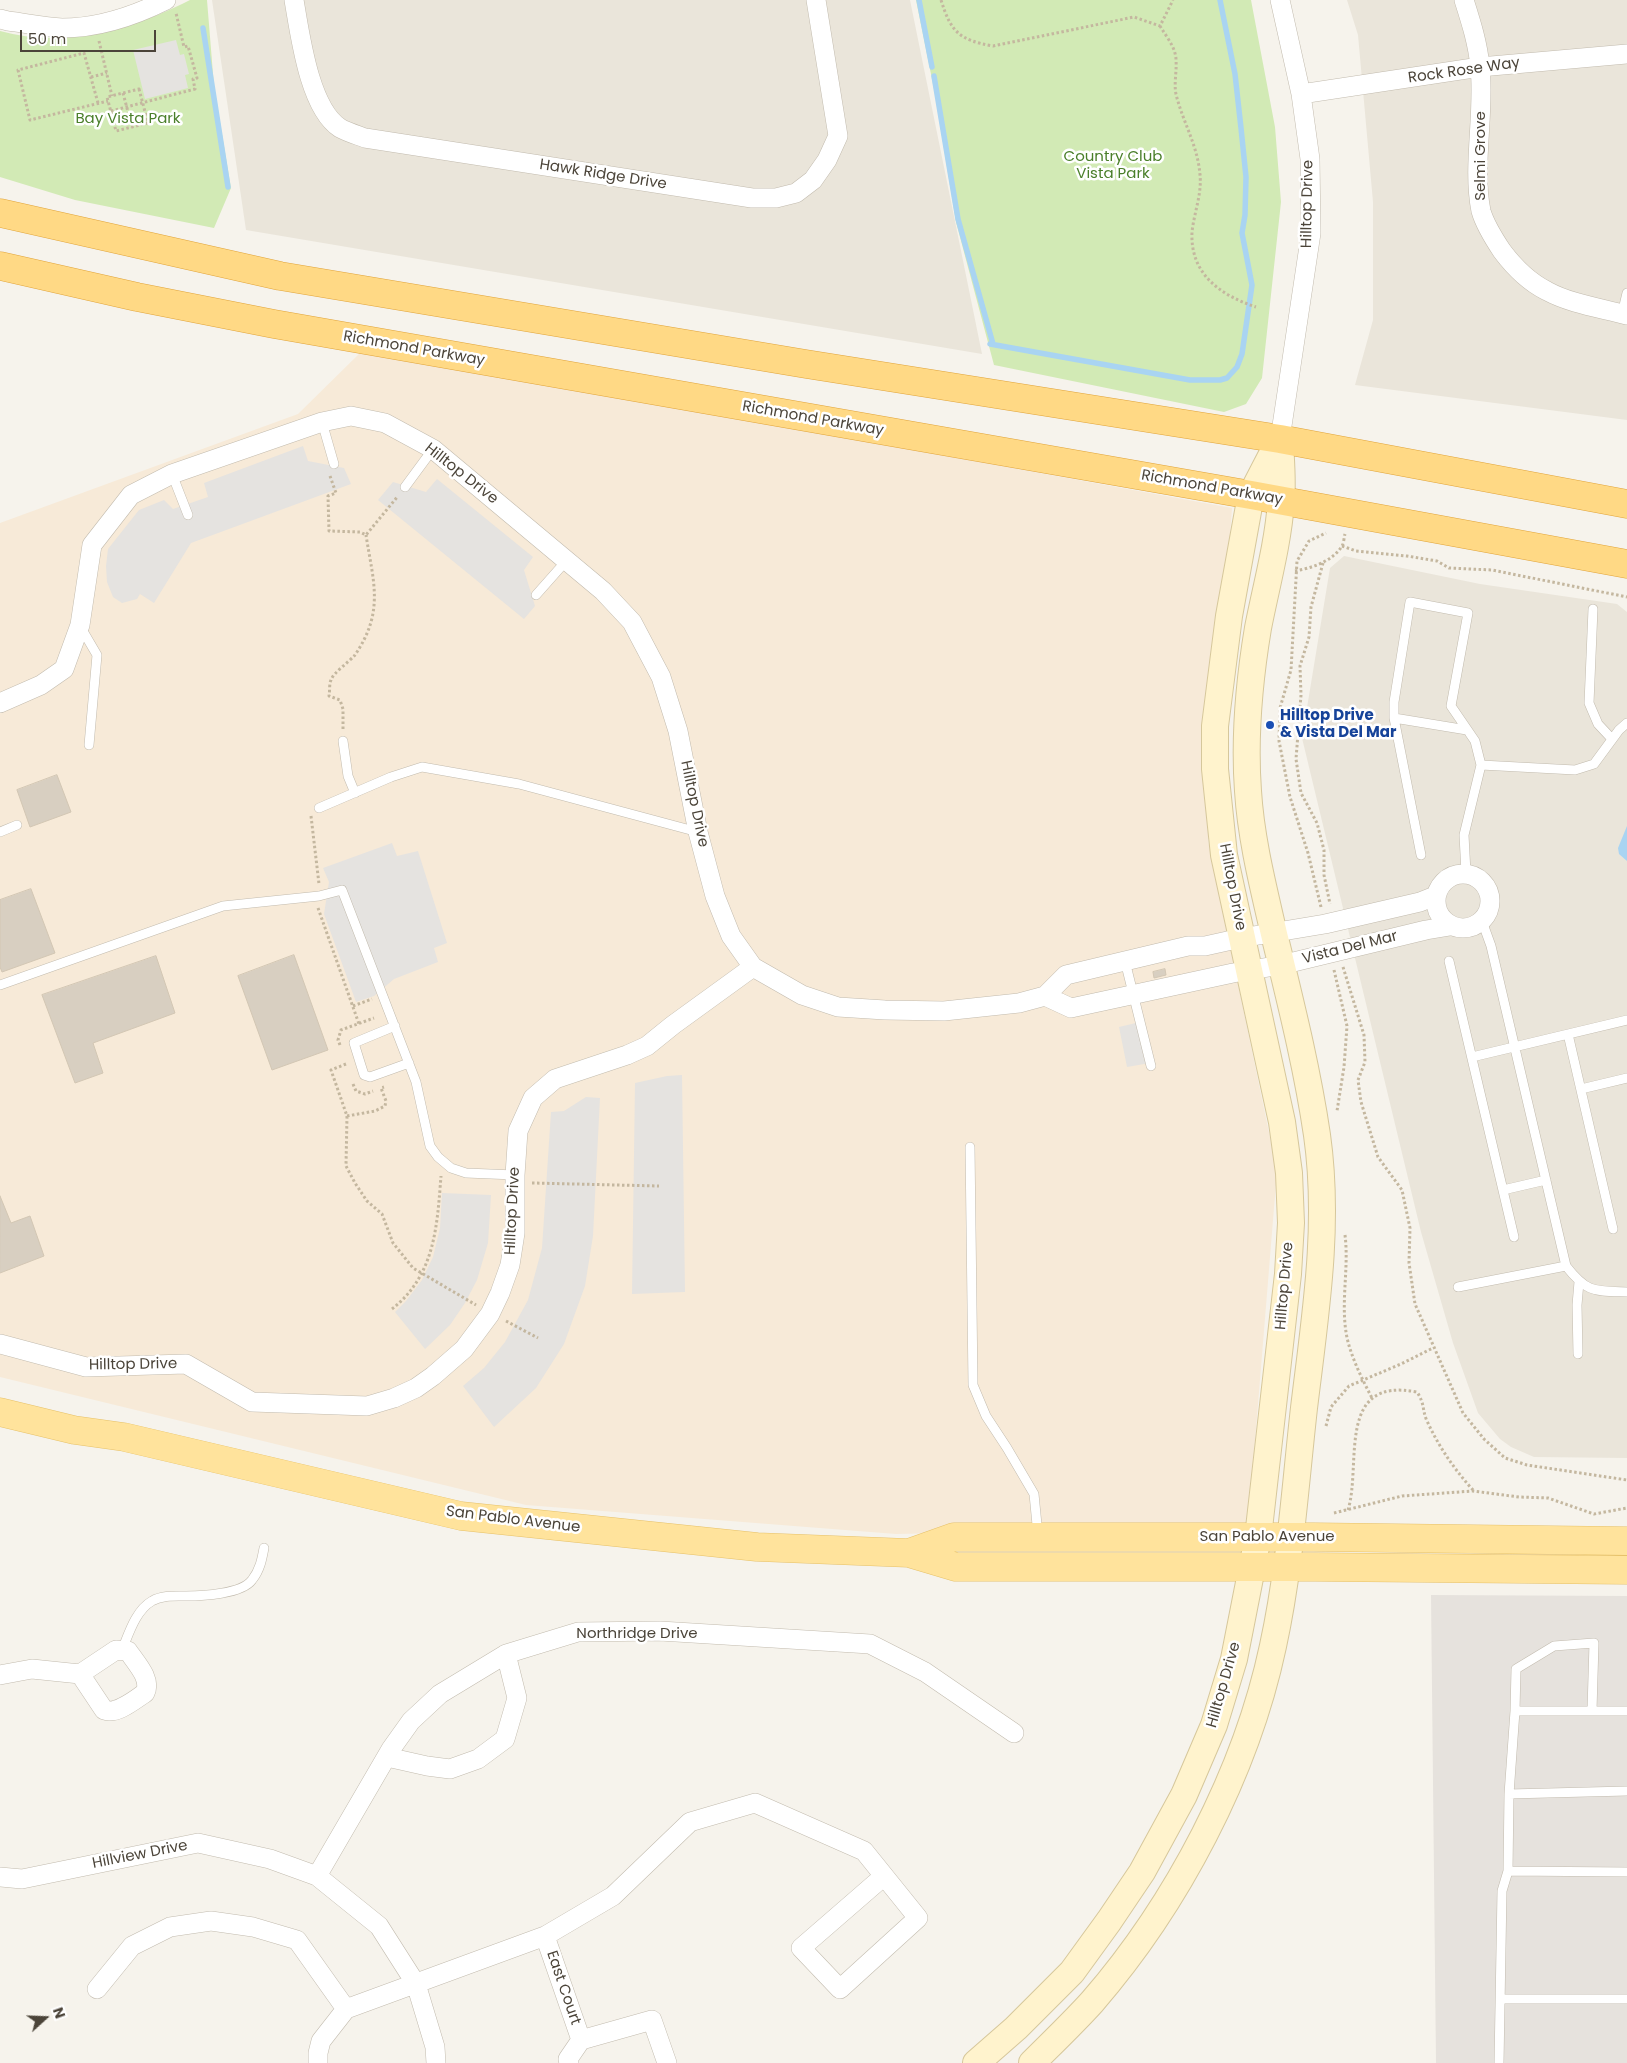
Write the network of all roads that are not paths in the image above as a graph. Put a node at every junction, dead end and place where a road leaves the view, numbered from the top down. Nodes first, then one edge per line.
1 (294, 0) edge
2 (816, 0) edge
3 (1280, 0) edge
4 (1464, 0) edge
5 (171, 5) edge
6 (0, 19) edge
7 (1627, 54) edge
8 (1480, 67) junction
9 (1302, 94) junction
10 (0, 205) edge
11 (0, 213) edge
12 (32, 221) junction
13 (0, 266) edge
14 (1627, 293) edge
15 (1624, 314) edge
16 (322, 422) junction
17 (1280, 439) junction
18 (433, 449) junction
19 (334, 464) dead end
20 (172, 474) junction
21 (405, 487) road end
22 (1250, 495) junction
23 (1282, 501) junction
24 (1627, 504) edge
25 (188, 515) dead end
26 (566, 560) junction
27 (1627, 564) edge
28 (536, 595) dead end
29 (1593, 609) dead end
30 (80, 625) junction
31 (0, 703) edge
32 (1394, 718) junction
33 (1627, 723) edge
34 (1467, 730) junction
35 (1612, 739) junction
36 (343, 741) road end
37 (89, 746) dead end
38 (1481, 765) junction
39 (356, 793) junction
40 (319, 808) road end
41 (17, 825) dead end
42 (0, 832) edge
43 (698, 832) junction
44 (1421, 856) dead end
45 (1466, 873) junction
46 (1435, 896) junction
47 (1482, 921) junction
48 (1450, 926) junction
49 (1274, 933) junction
50 (1241, 938) junction
51 (1125, 961) junction
52 (1450, 961) dead end
53 (1281, 965) junction
54 (753, 967) junction
55 (1249, 970) junction
56 (0, 985) edge
57 (1133, 995) junction
58 (1045, 996) junction
59 (1627, 1020) edge
60 (395, 1026) junction
61 (1568, 1034) junction
62 (1514, 1046) junction
63 (1472, 1057) junction
64 (409, 1063) junction
65 (1151, 1066) dead end
66 (1627, 1078) edge
67 (1581, 1089) junction
68 (970, 1147) dead end
69 (515, 1175) junction
70 (1546, 1180) junction
71 (1503, 1190) junction
72 (1613, 1229) dead end
73 (1514, 1237) dead end
74 (1566, 1266) junction
75 (1579, 1282) junction
76 (1458, 1287) dead end
77 (1627, 1292) edge
78 (0, 1344) edge
79 (1578, 1354) dead end
80 (0, 1394) edge
81 (0, 1412) edge
82 (124, 1438) junction
83 (1039, 1538) junction
84 (1258, 1538) junction
85 (1292, 1538) junction
86 (1627, 1541) edge
87 (264, 1548) dead end
88 (909, 1553) junction
89 (1252, 1567) junction
90 (1287, 1568) junction
91 (1627, 1570) edge
92 (122, 1650) junction
93 (506, 1654) junction
94 (80, 1674) junction
95 (0, 1675) edge
96 (1592, 1710) junction
97 (1627, 1710) edge
98 (1515, 1711) junction
99 (1014, 1733) dead end
100 (387, 1757) junction
101 (1627, 1791) edge
102 (1509, 1794) junction
103 (1508, 1871) junction
104 (1627, 1872) edge
105 (317, 1876) junction
106 (884, 1876) junction
107 (0, 1877) edge
108 (545, 1936) junction
109 (416, 1984) junction
110 (97, 1989) dead end
111 (1500, 1999) junction
112 (1627, 1999) edge
113 (346, 2009) junction
114 (581, 2040) junction
115 (318, 2063) edge
116 (436, 2063) edge
117 (569, 2063) edge
118 (667, 2063) edge
119 (976, 2063) edge
120 (1032, 2063) edge
121 (1499, 2063) edge

1 - 2 street, Hawk Ridge Drive
3 - 9 street, Hilltop Drive
4 - 8 street, Selmi Grove
5 - 6 street
7 - 8 street, Rock Rose Way
8 - 9 street, Rock Rose Way
8 - 15 street, Selmi Grove
9 - 17 street, Hilltop Drive
10 - 12 highway
11 - 12 highway
12 - 17 highway
13 - 22 highway, Richmond Parkway
14 - 15 lane, Selmi Grove
16 - 18 street, Hilltop Drive
16 - 19 lane
16 - 20 street, Hilltop Drive
17 - 22 main road, Hilltop Drive
17 - 23 main road, Hilltop Drive
17 - 24 highway
18 - 21 lane
18 - 26 street, Hilltop Drive
20 - 25 lane
20 - 30 street, Hilltop Drive
22 - 23 highway, Richmond Parkway
22 - 50 main road, Hilltop Drive
23 - 27 highway, Richmond Parkway
23 - 49 main road, Hilltop Drive
26 - 28 lane
26 - 43 street, Hilltop Drive
29 - 35 lane
30 - 31 street, Hilltop Drive
30 - 37 lane
32 - 34 lane
32 - 34 lane
32 - 44 lane
33 - 35 lane
34 - 38 lane
35 - 38 lane
36 - 39 lane
38 - 45 lane
39 - 40 lane
39 - 43 lane
41 - 42 lane
43 - 54 street, Hilltop Drive
45 - 46 street
45 - 47 street
46 - 48 street
46 - 49 street, Vista Del Mar
47 - 48 street
47 - 62 lane
48 - 53 street, Vista Del Mar
49 - 50 street, Vista Del Mar
49 - 53 main road, Hilltop Drive
50 - 51 street, Vista Del Mar
50 - 55 main road, Hilltop Drive
51 - 57 lane
51 - 58 street, Vista Del Mar
52 - 63 lane
53 - 55 street, Vista Del Mar
53 - 85 main road, Hilltop Drive
54 - 58 street, Hilltop Drive
54 - 69 street, Hilltop Drive
55 - 57 street, Vista Del Mar
55 - 84 main road, Hilltop Drive
56 - 60 lane
57 - 58 street, Vista Del Mar
57 - 65 lane
59 - 61 lane
60 - 64 lane
60 - 64 lane
61 - 62 lane
61 - 67 lane
62 - 63 lane
62 - 70 lane
63 - 71 lane
64 - 69 lane
66 - 67 lane
67 - 72 lane
68 - 83 lane
69 - 78 street, Hilltop Drive
70 - 71 lane
70 - 74 lane
71 - 73 lane
74 - 75 lane
74 - 76 lane
75 - 77 lane
75 - 79 lane
80 - 82 main road, San Pablo Avenue
81 - 82 main road, San Pablo Avenue
82 - 88 main road, San Pablo Avenue
83 - 84 main road, San Pablo Avenue
83 - 88 main road, San Pablo Avenue
84 - 85 main road, San Pablo Avenue
84 - 89 main road, Hilltop Drive
85 - 86 main road, San Pablo Avenue
85 - 90 main road, Hilltop Drive
87 - 92 lane
88 - 89 main road, San Pablo Avenue
89 - 90 main road, San Pablo Avenue
89 - 119 main road, Hilltop Drive
90 - 91 main road, San Pablo Avenue
90 - 120 main road, Hilltop Drive
92 - 94 street
92 - 94 street
93 - 99 street, Northridge Drive
93 - 100 street, Northridge Drive
93 - 100 street
94 - 95 street
96 - 97 lane
96 - 98 lane
96 - 98 lane
98 - 102 lane
100 - 105 street, Northridge Drive
101 - 102 lane
102 - 103 lane
103 - 104 lane
103 - 111 lane
105 - 107 street, Hillview Drive
105 - 109 street, Hillview Drive
106 - 106 street
106 - 108 street
108 - 109 street
108 - 114 street, East Court
109 - 113 street
109 - 116 street, Hillview Drive
110 - 113 street
111 - 112 lane
111 - 121 lane
113 - 115 street
114 - 117 street, East Court
114 - 118 street, East Court

